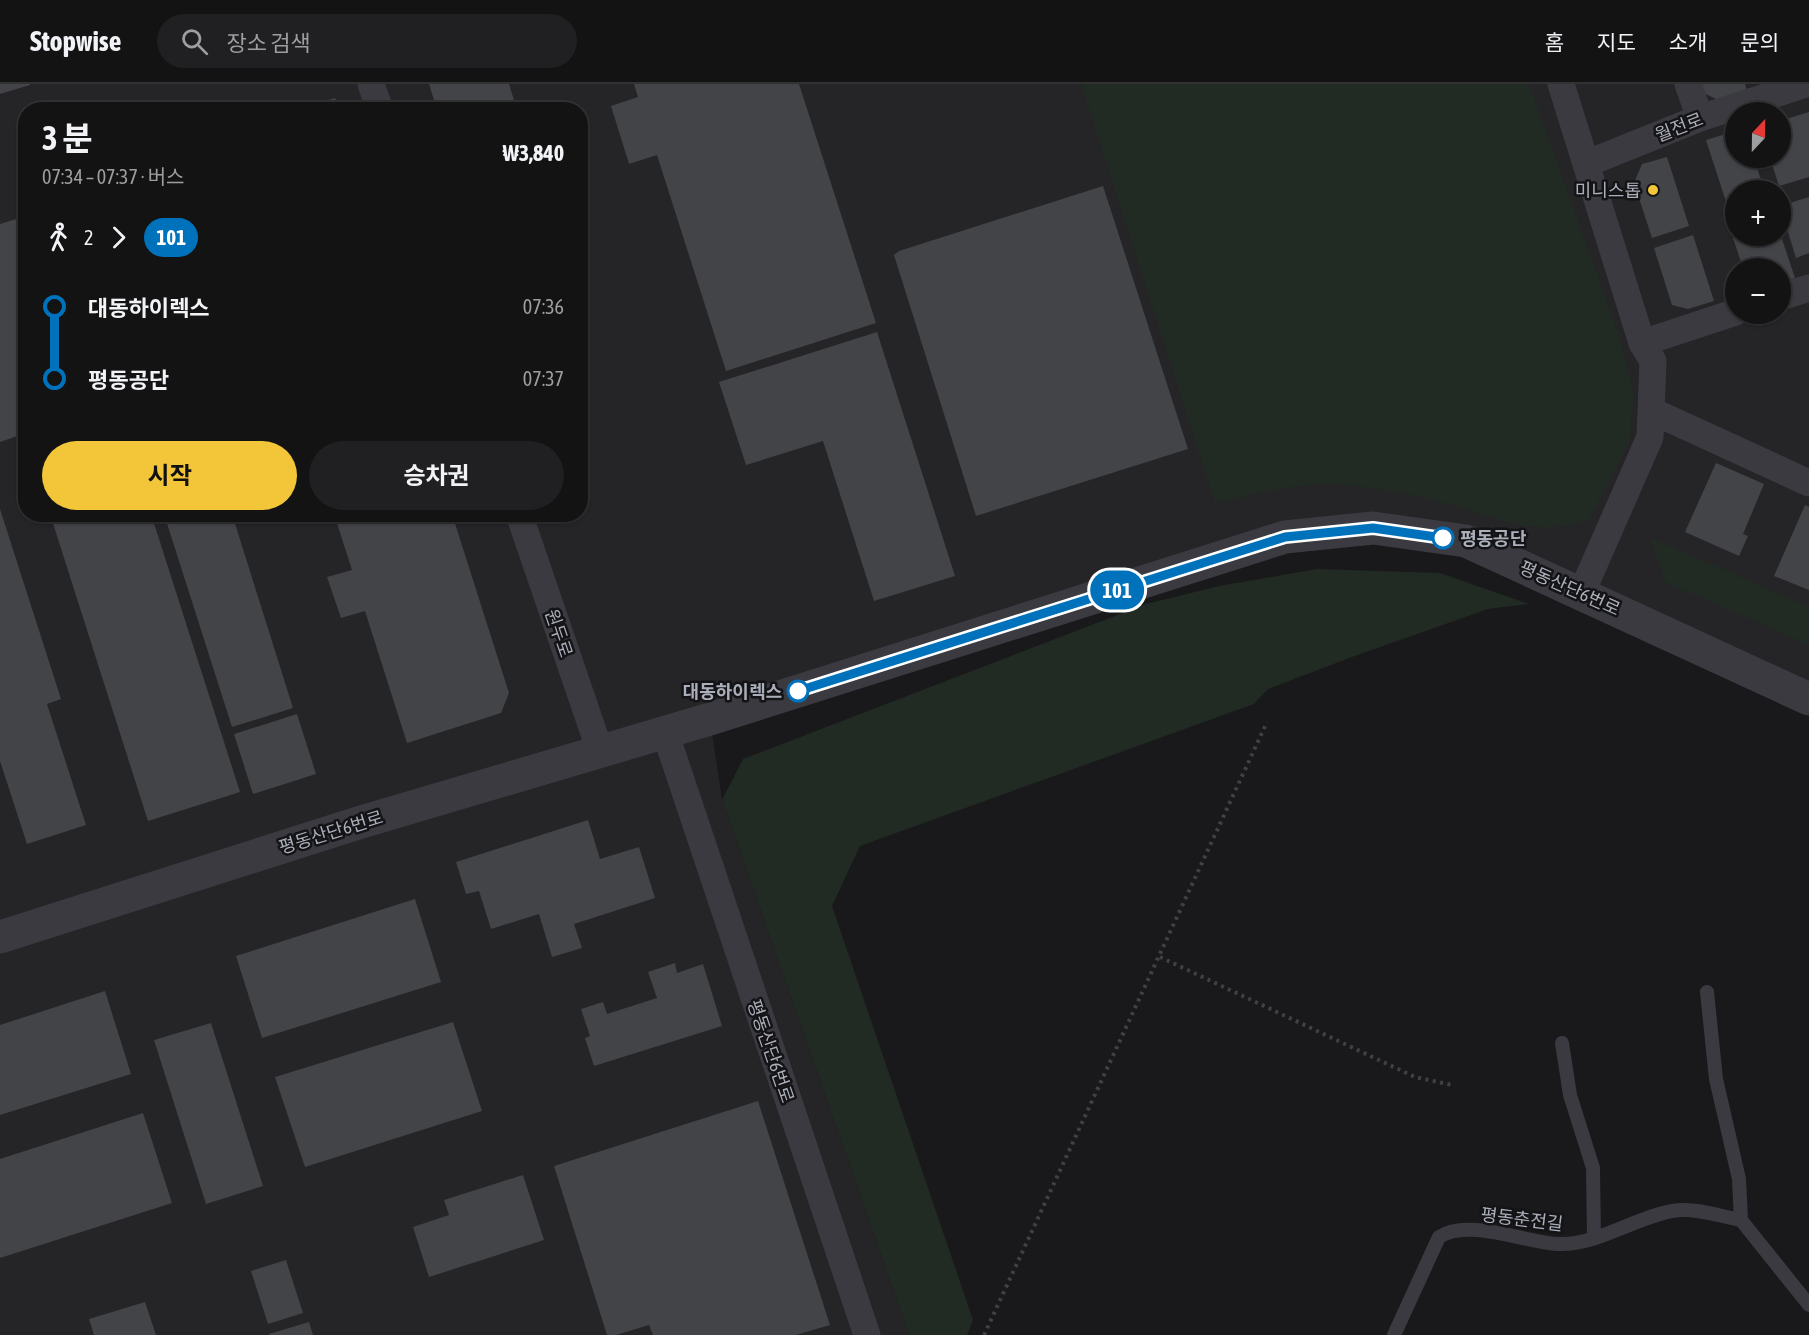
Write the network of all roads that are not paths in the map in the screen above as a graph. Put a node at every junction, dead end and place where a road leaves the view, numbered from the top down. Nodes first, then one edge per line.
1 (371, 84) edge
2 (1561, 84) edge
3 (1688, 84) edge
4 (1806, 84) edge
5 (377, 102) edge
6 (1700, 118) junction
7 (1588, 163) junction
8 (1809, 288) edge
9 (1791, 294) edge
10 (1725, 316) edge
11 (1642, 343) junction
12 (1652, 411) junction
13 (1809, 483) edge
14 (522, 522) edge
15 (1582, 592) junction
16 (1809, 699) edge
17 (665, 732) junction
18 (600, 751) junction
19 (0, 937) edge
20 (1707, 992) dead end
21 (1562, 1043) dead end
22 (1740, 1220) junction
23 (1594, 1238) junction
24 (1809, 1305) edge
25 (867, 1335) edge
26 (1394, 1335) edge

1 - 5 street
2 - 7 street
3 - 6 street
4 - 6 street, 월전로
6 - 7 street, 월전로
7 - 11 street
8 - 9 street
10 - 11 street
11 - 12 street
12 - 13 street
12 - 15 street
14 - 18 street, 원두로
15 - 16 street, 평동산단6번로
15 - 17 street, 평동산단6번로
17 - 18 street, 평동산단6번로
17 - 25 street, 평동산단6번로
18 - 19 street, 평동산단6번로
20 - 22 lane
21 - 23 lane
22 - 23 lane, 평동춘전길
22 - 24 lane
23 - 26 lane, 평동춘전길

